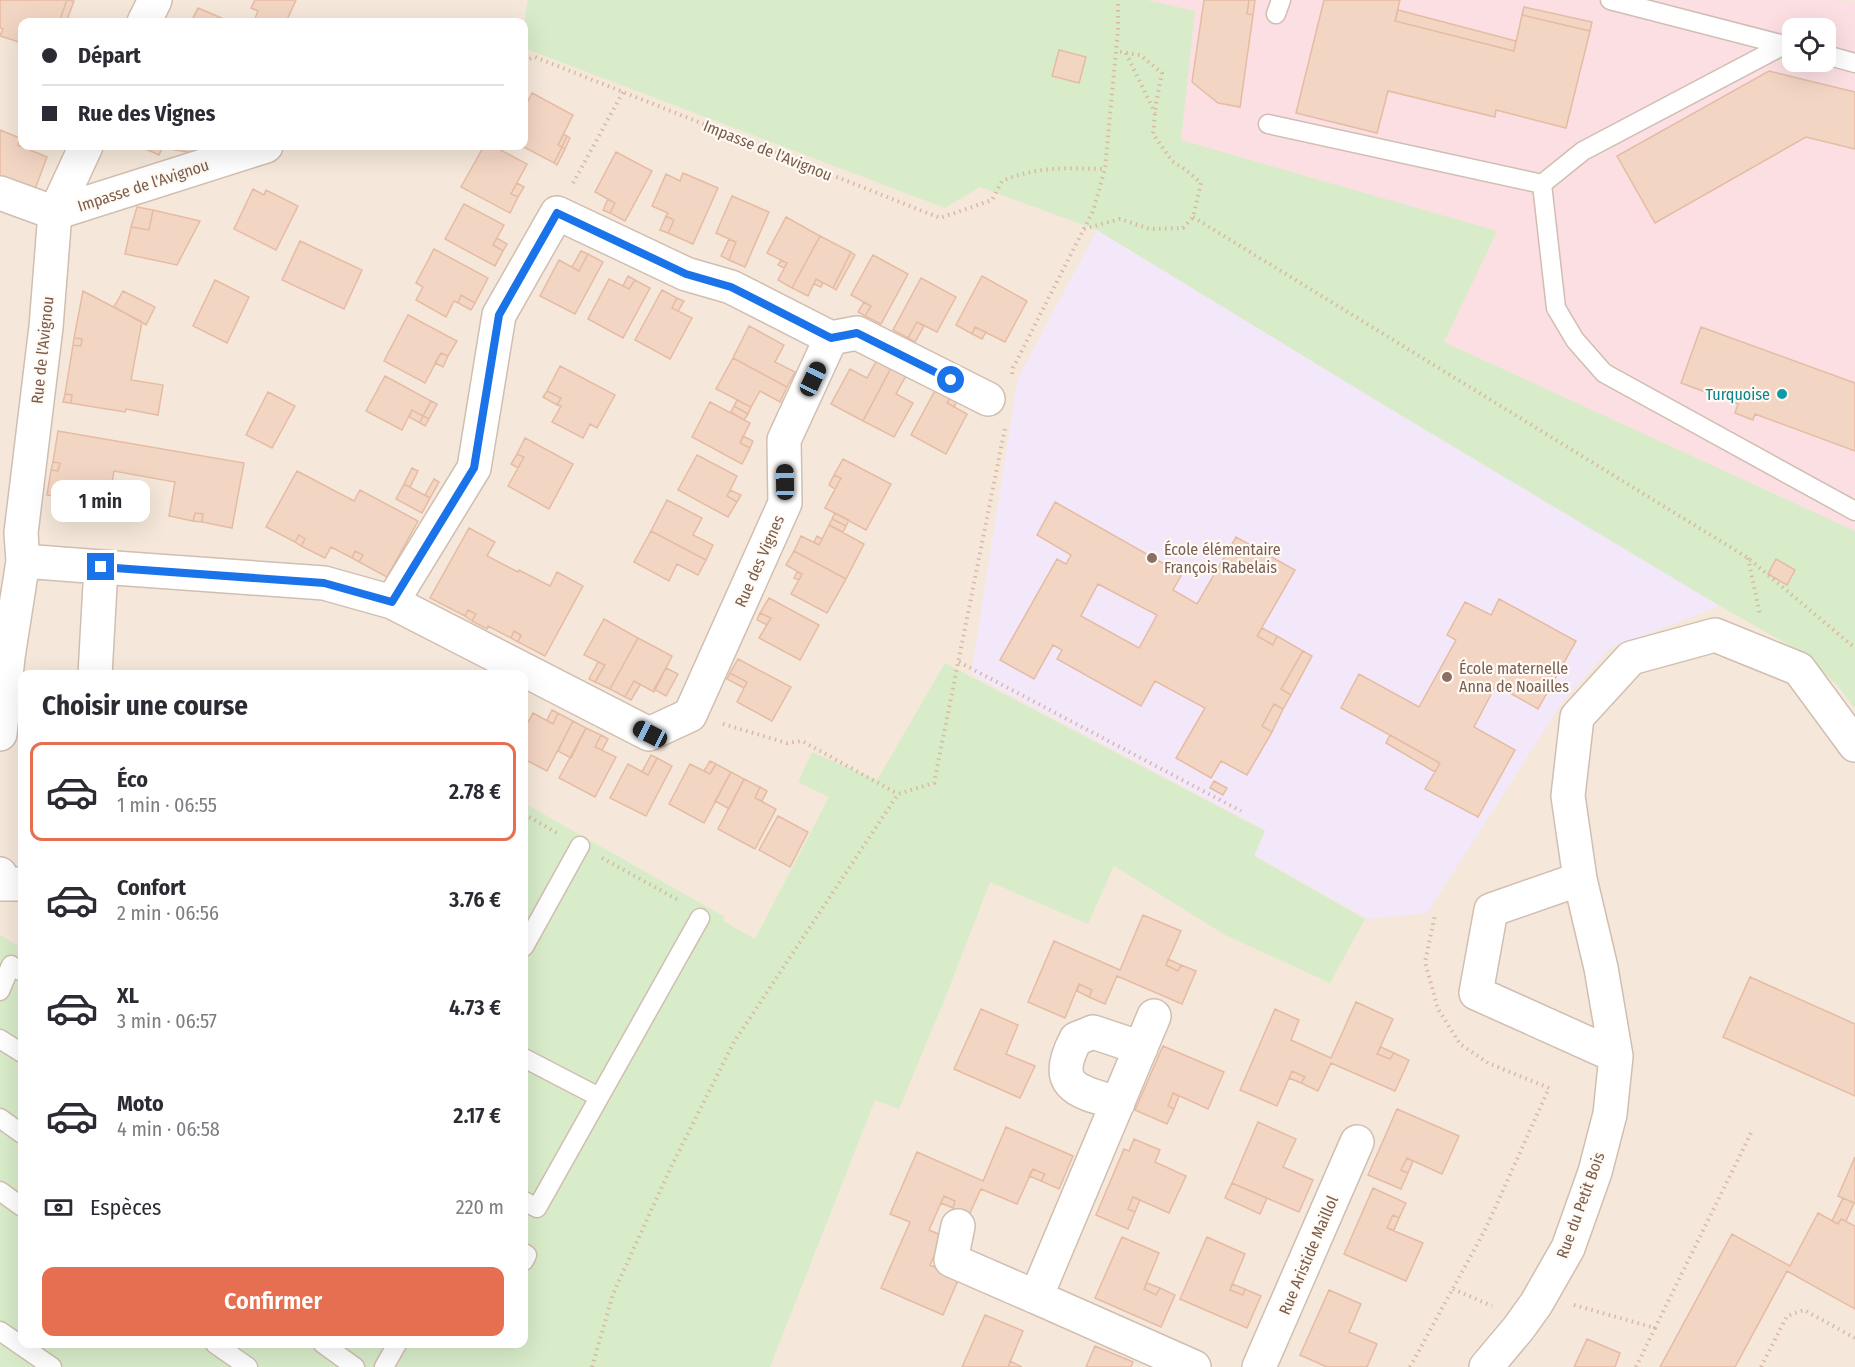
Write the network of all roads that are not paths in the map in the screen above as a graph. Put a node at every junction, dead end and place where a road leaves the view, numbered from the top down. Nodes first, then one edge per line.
1 (154, 0) edge
2 (1610, 0) edge
3 (146, 18) edge
4 (1782, 44) edge
5 (1782, 49) edge
6 (1836, 58) edge
7 (1855, 63) edge
8 (1268, 124) dead end
9 (84, 150) edge
10 (253, 150) edge
11 (1542, 184) junction
12 (0, 193) edge
13 (55, 213) junction
14 (831, 338) junction
15 (1000, 389) road end
16 (1855, 511) edge
17 (23, 561) junction
18 (101, 567) junction
19 (392, 602) junction
20 (95, 670) edge
21 (525, 670) edge
22 (528, 672) edge
23 (0, 734) edge
24 (1855, 745) edge
25 (580, 846) road end
26 (1580, 879) junction
27 (700, 918) road end
28 (528, 940) edge
29 (18, 969) edge
30 (0, 991) edge
31 (1154, 1016) dead end
32 (0, 1039) edge
33 (1141, 1048) junction
34 (18, 1050) edge
35 (1616, 1056) junction
36 (528, 1060) edge
37 (599, 1097) junction
38 (1118, 1103) junction
39 (0, 1118) edge
40 (18, 1131) edge
41 (1357, 1142) dead end
42 (0, 1191) edge
43 (528, 1203) edge
44 (18, 1204) edge
45 (958, 1226) dead end
46 (1036, 1297) junction
47 (0, 1331) edge
48 (18, 1343) edge
49 (25, 1348) edge
50 (221, 1348) edge
51 (329, 1348) edge
52 (395, 1348) edge
53 (52, 1367) edge
54 (248, 1367) edge
55 (356, 1367) edge
56 (384, 1367) edge
57 (1194, 1367) edge
58 (1259, 1367) edge
59 (1486, 1367) edge

1 - 3 street
2 - 4 lane
5 - 11 lane
6 - 7 lane
8 - 11 lane
9 - 13 street, Rue de l'Avignou
10 - 13 street, Impasse de l'Avignou
11 - 16 lane
12 - 13 street
13 - 17 street, Rue de l'Avignou
14 - 15 street
14 - 19 street
14 - 22 street, Rue des Vignes
17 - 18 street
17 - 23 street, Rue de l'Avignou
18 - 19 street
18 - 20 street
19 - 21 street, Rue des Vignes
24 - 26 street, Rue du Petit Bois
25 - 28 lane
26 - 35 street, Rue du Petit Bois
26 - 35 street
27 - 37 lane
29 - 30 lane
31 - 33 street
32 - 34 lane
33 - 38 street
33 - 38 street
35 - 59 street, Rue du Petit Bois
36 - 37 lane
37 - 43 lane
38 - 46 street
39 - 40 lane
41 - 58 street, Rue Aristide Maillol
42 - 44 lane
45 - 46 street
46 - 57 street
47 - 48 lane
49 - 53 lane
50 - 54 lane
51 - 55 lane
52 - 56 lane

